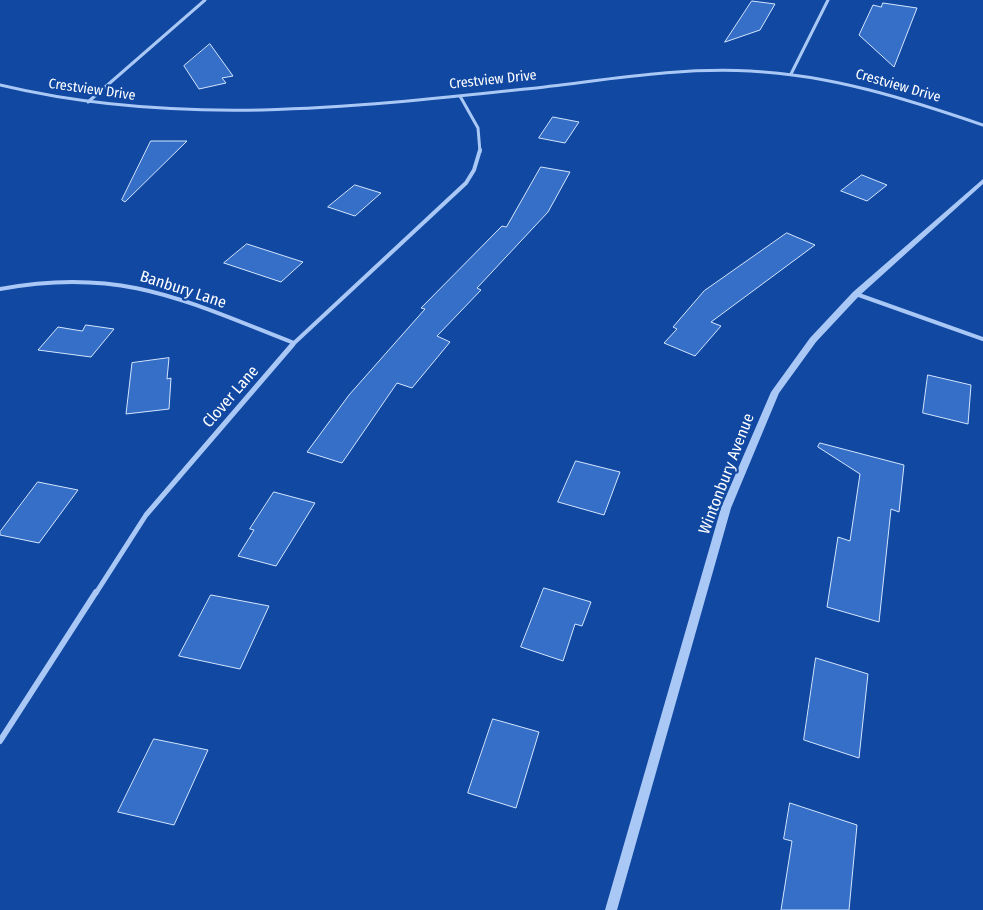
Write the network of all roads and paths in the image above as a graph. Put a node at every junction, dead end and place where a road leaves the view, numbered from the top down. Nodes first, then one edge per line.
1 (205, 0) edge
2 (828, 0) edge
3 (791, 74) junction
4 (0, 84) edge
5 (460, 96) junction
6 (88, 102) junction
7 (983, 125) edge
8 (983, 181) edge
9 (0, 288) edge
10 (856, 294) junction
11 (983, 339) edge
12 (294, 343) junction
13 (0, 741) edge
14 (611, 910) edge

1 - 6 street
2 - 3 street
3 - 5 street, Crestview Drive
3 - 7 street, Crestview Drive
4 - 6 street, Crestview Drive
5 - 6 street, Crestview Drive
5 - 12 street, Clover Lane
8 - 10 street, Wintonbury Avenue
9 - 12 street, Banbury Lane
10 - 11 street
10 - 14 street, Wintonbury Avenue
12 - 13 street, Clover Lane

